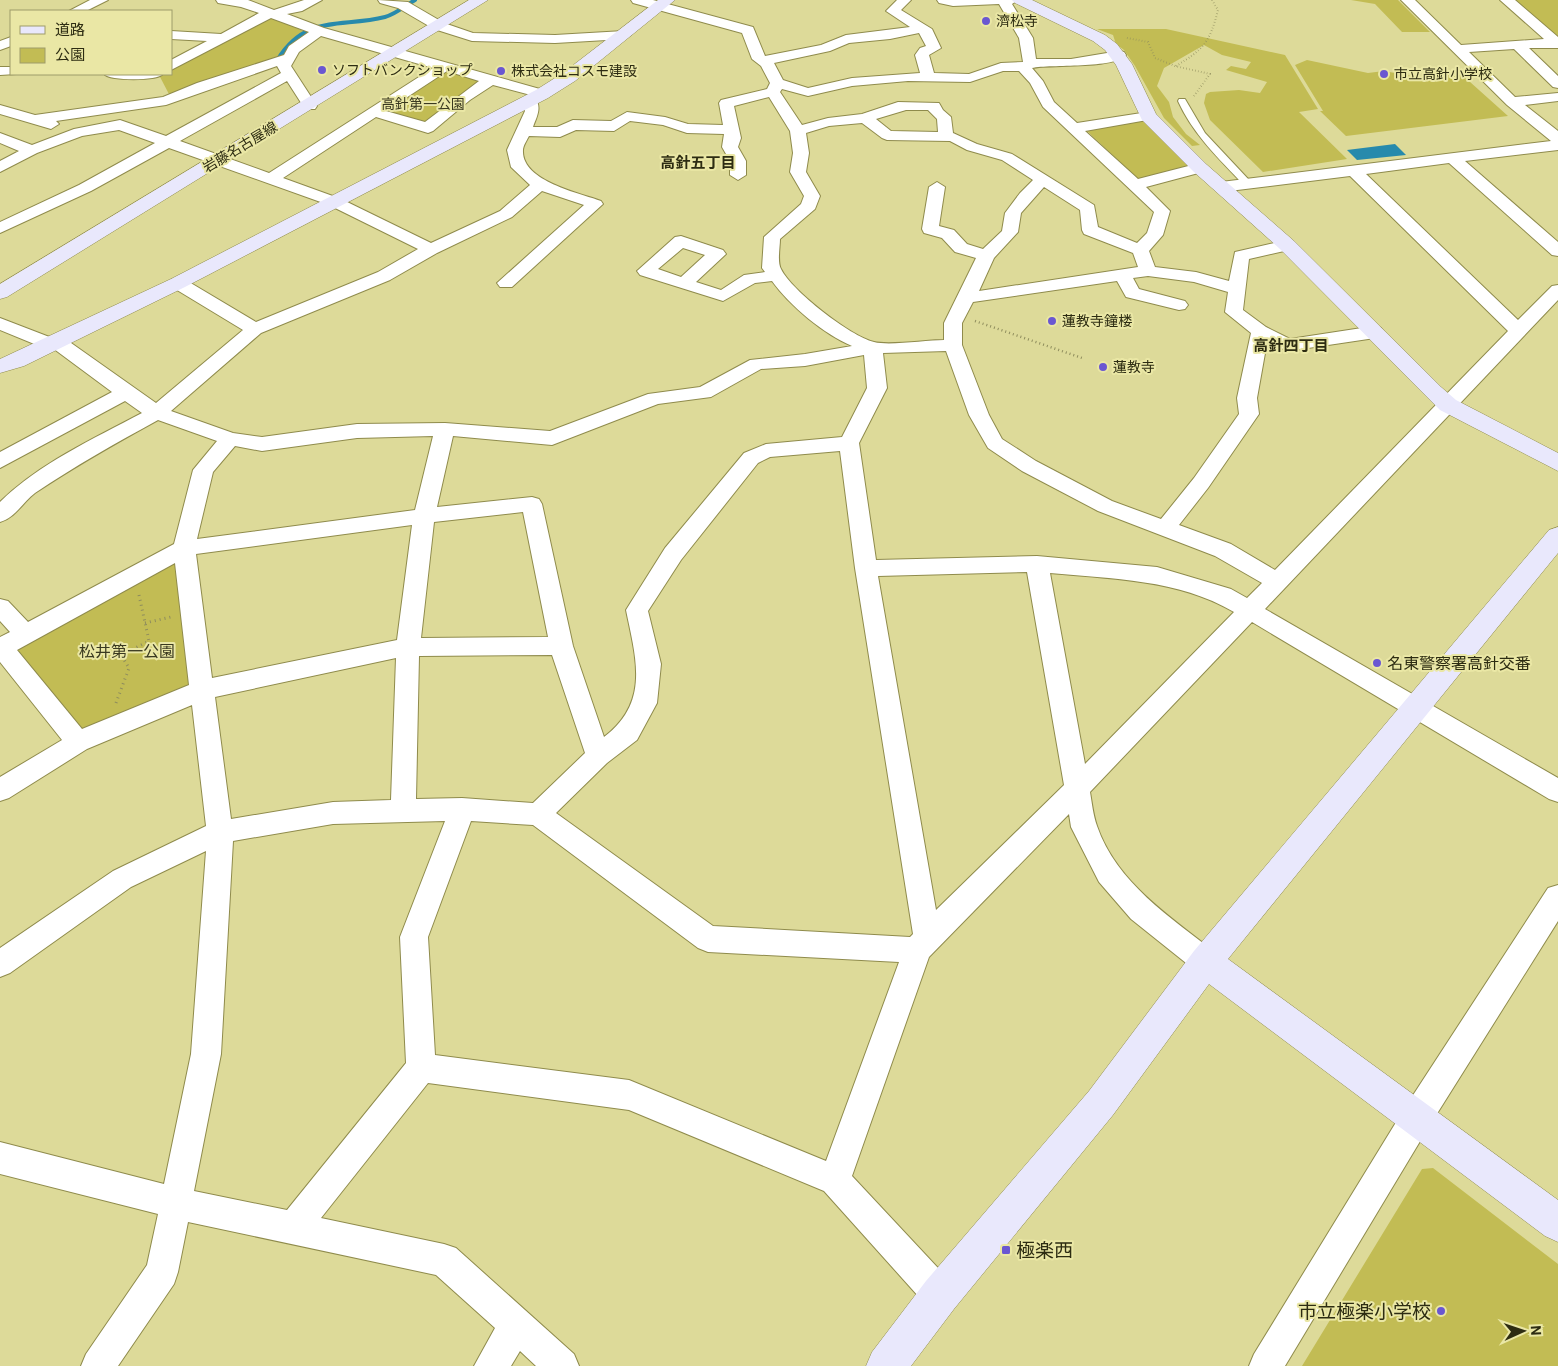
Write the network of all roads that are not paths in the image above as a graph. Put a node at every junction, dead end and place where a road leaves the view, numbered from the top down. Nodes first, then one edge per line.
1 (101, 0) edge
2 (223, 0) edge
3 (315, 0) edge
4 (385, 0) edge
5 (480, 0) edge
6 (638, 0) edge
7 (904, 0) edge
8 (944, 0) edge
9 (1408, 0) edge
10 (1506, 0) edge
11 (1012, 1) edge
12 (664, 3) edge
13 (78, 10) edge
14 (271, 13) junction
15 (440, 26) junction
16 (920, 29) junction
17 (315, 30) junction
18 (172, 35) edge
19 (624, 35) junction
20 (223, 38) junction
21 (1557, 43) edge
22 (1518, 45) junction
23 (1119, 46) junction
24 (1459, 49) junction
25 (395, 53) junction
26 (288, 58) junction
27 (762, 61) junction
28 (172, 65) edge
29 (1028, 65) junction
30 (444, 67) junction
31 (289, 74) junction
32 (156, 75) edge
33 (928, 77) junction
34 (490, 80) junction
35 (1558, 84) edge
36 (775, 88) junction
37 (536, 97) junction
38 (1558, 97) edge
39 (166, 101) junction
40 (1182, 101) road end
41 (1512, 102) junction
42 (310, 106) junction
43 (0, 109) edge
44 (375, 112) junction
45 (1148, 116) junction
46 (865, 118) junction
47 (36, 119) junction
48 (1075, 128) junction
49 (731, 130) junction
50 (524, 131) junction
51 (798, 131) junction
52 (80, 132) junction
53 (943, 137) junction
54 (0, 138) edge
55 (1558, 139) edge
56 (166, 142) junction
57 (1558, 145) edge
58 (32, 150) junction
59 (1452, 158) junction
60 (218, 160) junction
61 (0, 167) edge
62 (1200, 168) junction
63 (1353, 170) junction
64 (738, 175) dead end
65 (269, 180) junction
66 (1043, 180) junction
67 (1247, 184) junction
68 (540, 185) junction
69 (1135, 185) junction
70 (937, 187) dead end
71 (1221, 187) junction
72 (334, 202) junction
73 (0, 228) edge
74 (1287, 245) junction
75 (431, 249) junction
76 (1140, 250) junction
77 (1558, 251) edge
78 (986, 256) junction
79 (1148, 271) junction
80 (776, 275) junction
81 (1123, 275) junction
82 (178, 283) junction
83 (506, 283) dead end
84 (684, 283) dead end
85 (1237, 289) junction
86 (1558, 290) edge
87 (0, 293) edge
88 (1179, 305) dead end
89 (962, 306) junction
90 (0, 323) edge
91 (255, 329) junction
92 (1260, 331) junction
93 (1518, 331) junction
94 (1375, 332) junction
95 (54, 343) junction
96 (953, 345) junction
97 (873, 348) junction
98 (8, 364) edge
99 (0, 372) edge
100 (126, 393) junction
101 (1448, 405) junction
102 (157, 413) junction
103 (444, 429) junction
104 (230, 440) junction
105 (849, 443) junction
106 (0, 461) edge
107 (1558, 463) edge
108 (0, 515) edge
109 (424, 516) junction
110 (1165, 528) junction
111 (1558, 536) edge
112 (184, 548) junction
113 (1037, 564) junction
114 (866, 568) junction
115 (1276, 581) junction
116 (0, 607) edge
117 (1249, 608) junction
118 (25, 633) junction
119 (408, 646) junction
120 (561, 646) junction
121 (0, 648) edge
122 (202, 690) junction
123 (1415, 709) junction
124 (78, 742) junction
125 (598, 756) junction
126 (1078, 788) junction
127 (0, 790) edge
128 (1558, 791) edge
129 (462, 809) junction
130 (403, 811) junction
131 (538, 814) junction
132 (220, 832) junction
133 (1558, 897) edge
134 (922, 943) junction
135 (1206, 962) junction
136 (0, 964) edge
137 (421, 1068) junction
138 (1417, 1117) junction
139 (0, 1158) edge
140 (834, 1180) junction
141 (176, 1203) junction
142 (1558, 1223) edge
143 (293, 1228) junction
144 (940, 1295) junction
145 (516, 1326) junction
146 (98, 1366) edge
147 (491, 1366) edge
148 (562, 1366) edge
149 (886, 1366) edge
150 (1266, 1366) edge

1 - 13 street
2 - 14 street
3 - 14 street
4 - 15 street
5 - 15 street, 岩藤名古屋線
6 - 12 street
7 - 16 street
8 - 11 street
9 - 24 street
10 - 21 street
11 - 23 street
11 - 29 street
12 - 19 street
12 - 27 street
14 - 17 street
14 - 20 street
15 - 19 street
15 - 25 street, 岩藤名古屋線
16 - 27 street
16 - 33 street
17 - 25 street
17 - 26 street
18 - 20 street
19 - 37 street
20 - 28 street
21 - 22 street
22 - 24 street
22 - 35 street
23 - 29 street
23 - 45 street
24 - 41 street
25 - 30 street
25 - 42 street, 岩藤名古屋線
26 - 31 street
26 - 39 street
27 - 36 street
29 - 33 street
29 - 48 street
30 - 34 street
30 - 44 street
31 - 42 street
31 - 56 street
32 - 39 street
33 - 36 street
34 - 37 street
34 - 44 street
36 - 49 street
36 - 51 street
37 - 50 street
37 - 72 street
38 - 41 street
39 - 47 street
40 - 67 lane
41 - 55 street
42 - 60 street, 岩藤名古屋線
43 - 47 street
44 - 65 street
45 - 48 street
45 - 62 street
46 - 51 street
46 - 53 street
46 - 53 street
47 - 52 street
48 - 69 street
49 - 50 street
49 - 64 street
50 - 68 street
51 - 80 street
52 - 56 street
52 - 58 street
53 - 66 street
54 - 58 street
56 - 60 street
56 - 73 street
57 - 59 street
58 - 61 street
59 - 63 street
59 - 77 street
60 - 65 street
60 - 87 street, 岩藤名古屋線
62 - 69 street
62 - 71 street
63 - 67 street
63 - 93 street
65 - 72 street
66 - 76 street
66 - 78 street
67 - 71 street
68 - 75 street
68 - 83 street
69 - 76 street
70 - 78 street
71 - 74 street
72 - 75 street
72 - 82 street
74 - 85 street
74 - 94 street
75 - 91 street
76 - 79 street
78 - 89 street
79 - 81 street
79 - 85 street
80 - 84 street
80 - 97 street
81 - 88 street
81 - 89 street
82 - 91 street
82 - 95 street
85 - 92 street
86 - 93 street
89 - 96 street
90 - 95 street
91 - 102 street
92 - 94 street
92 - 110 street
93 - 101 street
94 - 101 street
95 - 98 street
95 - 100 street
96 - 97 street
96 - 110 street
97 - 103 street
97 - 105 street
98 - 99 street
100 - 102 street
100 - 106 street
101 - 107 street
101 - 115 street
102 - 104 street
102 - 108 street
103 - 104 street
103 - 109 street
104 - 112 street
105 - 114 street
105 - 125 street
109 - 112 street
109 - 119 street
109 - 120 street
110 - 115 street
111 - 123 street
112 - 118 street
112 - 122 street
113 - 114 street
113 - 117 street
113 - 126 street
114 - 134 street
115 - 117 street
116 - 118 street
117 - 123 street
117 - 126 street
118 - 121 street
119 - 120 street
119 - 122 street
119 - 130 street
120 - 125 street
121 - 124 street
122 - 124 street
122 - 132 street
123 - 128 street
123 - 135 street
124 - 127 street
125 - 131 street
126 - 134 street
126 - 135 street
129 - 130 street
129 - 131 street
129 - 137 street
130 - 132 street
131 - 134 street
132 - 136 street
132 - 141 street
133 - 138 street
134 - 140 street
135 - 138 street
135 - 144 street
137 - 140 street
137 - 143 street
138 - 142 street
138 - 150 street
139 - 141 street
140 - 144 street
141 - 143 street
141 - 146 street
143 - 145 street
144 - 149 street
145 - 147 street
145 - 148 street

